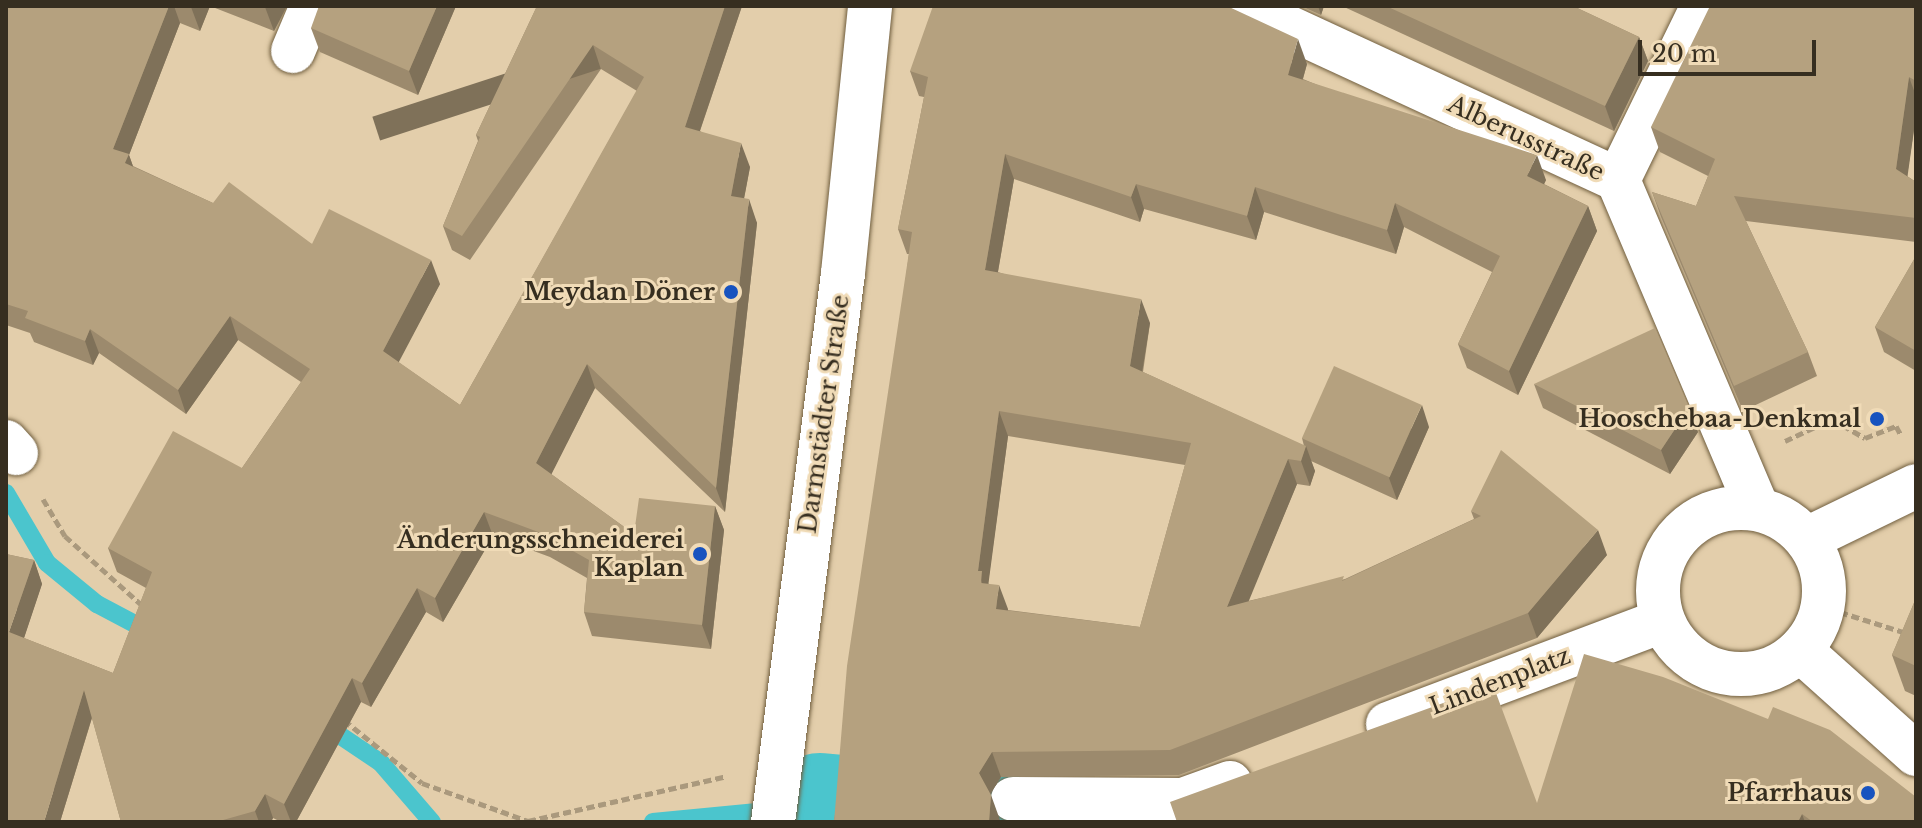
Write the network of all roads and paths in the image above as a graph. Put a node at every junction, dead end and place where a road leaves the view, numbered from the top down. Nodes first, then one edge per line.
1 (312, 6) edge
2 (870, 6) edge
3 (1242, 6) edge
4 (1703, 6) edge
5 (293, 51) dead end
6 (1618, 180) junction
7 (11, 447) edge
8 (1738, 463) junction
9 (1913, 467) edge
10 (1757, 508) junction
11 (1807, 539) junction
12 (147, 608) edge
13 (1823, 608) junction
14 (1662, 621) junction
15 (1916, 636) edge
16 (1800, 650) junction
17 (337, 716) edge
18 (1348, 739) edge
19 (1916, 754) edge
20 (779, 765) junction
21 (1273, 767) edge
22 (1013, 799) dead end
23 (773, 822) edge

1 - 5 street
2 - 20 street, Darmstädter Straße
3 - 6 street, Alberusstraße
4 - 6 street
6 - 8 street, Alberusstraße
7 - 12 path
8 - 9 path
8 - 10 street, Alberusstraße
9 - 11 street
10 - 11 street
10 - 14 street
11 - 13 street
13 - 15 path
13 - 16 street
14 - 16 street
14 - 18 street, Lindenplatz
16 - 19 street
17 - 20 path
20 - 23 street, Darmstädter Straße
21 - 22 street

